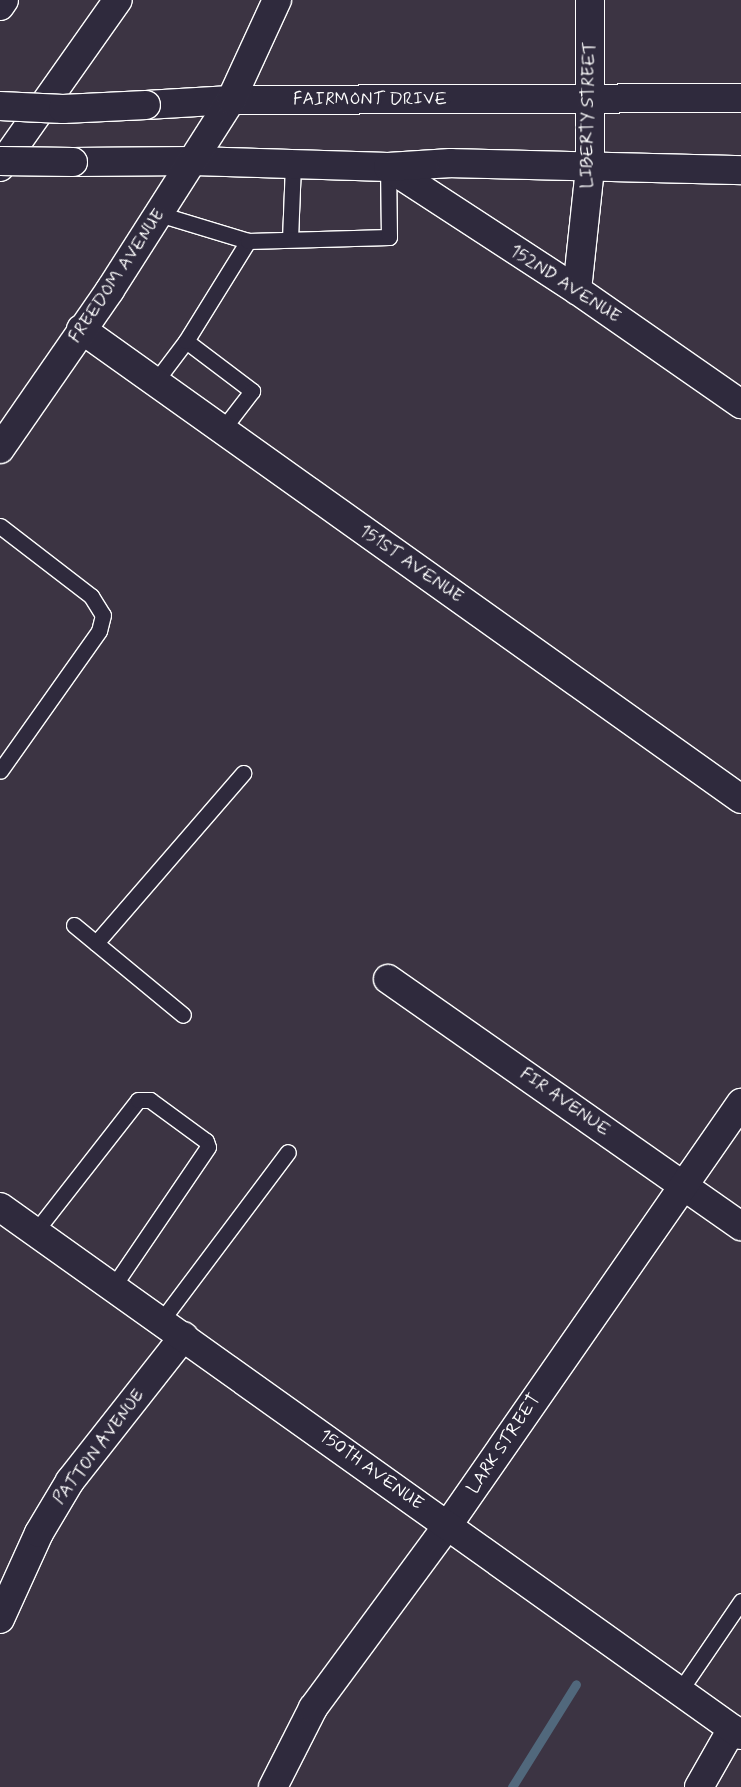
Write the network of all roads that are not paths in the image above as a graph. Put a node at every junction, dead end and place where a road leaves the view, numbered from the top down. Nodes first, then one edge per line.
1 (4, 0) edge
2 (118, 0) edge
3 (277, 0) edge
4 (590, 0) edge
5 (0, 6) edge
6 (590, 98) junction
7 (741, 98) edge
8 (231, 100) junction
9 (0, 106) edge
10 (0, 161) edge
11 (194, 161) junction
12 (293, 164) junction
13 (0, 167) edge
14 (388, 167) junction
15 (590, 168) junction
16 (741, 170) edge
17 (159, 214) junction
18 (290, 239) junction
19 (248, 241) junction
20 (577, 290) junction
21 (81, 329) junction
22 (186, 341) junction
23 (155, 382) junction
24 (741, 404) edge
25 (222, 430) junction
26 (0, 449) edge
27 (0, 526) edge
28 (0, 771) edge
29 (243, 774) dead end
30 (741, 799) edge
31 (74, 925) dead end
32 (96, 942) junction
33 (388, 979) dead end
34 (184, 1015) dead end
35 (741, 1103) edge
36 (288, 1152) dead end
37 (683, 1184) junction
38 (0, 1207) edge
39 (741, 1226) edge
40 (35, 1232) junction
41 (112, 1287) junction
42 (161, 1321) junction
43 (184, 1336) junction
44 (448, 1525) junction
45 (741, 1601) edge
46 (0, 1619) edge
47 (679, 1692) junction
48 (737, 1732) edge
49 (274, 1787) edge
50 (699, 1787) edge

1 - 5 main road
2 - 13 main road
3 - 8 main road, FREEDOM AVENUE
4 - 6 main road, LIBERTY STREET
6 - 7 main road, FAIRMONT DRIVE
6 - 8 main road, FAIRMONT DRIVE
6 - 15 main road, LIBERTY STREET
8 - 9 main road, FAIRMONT DRIVE, bridge
8 - 11 main road, FREEDOM AVENUE
10 - 11 main road, bridge
11 - 12 main road
11 - 17 main road, FREEDOM AVENUE
12 - 14 main road
12 - 18 lane
14 - 15 main road
14 - 18 lane
14 - 20 main road, 152ND AVENUE
15 - 16 main road
15 - 20 main road, LIBERTY STREET
17 - 19 lane
17 - 21 main road, FREEDOM AVENUE
18 - 19 lane
19 - 22 lane
20 - 24 main road, 152ND AVENUE
21 - 23 main road, 151ST AVENUE
21 - 26 main road, FREEDOM AVENUE
22 - 23 lane
22 - 25 lane
23 - 25 main road, 151ST AVENUE
25 - 30 main road, 151ST AVENUE
27 - 28 lane
29 - 32 lane
31 - 32 lane
32 - 34 lane
33 - 37 main road, FIR AVENUE
35 - 37 main road, LARK STREET
36 - 42 lane
37 - 39 main road, FIR AVENUE
37 - 44 main road, LARK STREET
38 - 40 main road, 150TH AVENUE
40 - 41 main road, 150TH AVENUE
40 - 41 lane
41 - 42 main road, 150TH AVENUE
42 - 43 main road, 150TH AVENUE
43 - 44 main road, 150TH AVENUE
43 - 46 main road, PATTON AVENUE
44 - 47 main road, 150TH AVENUE
44 - 49 main road, LARK STREET
45 - 47 lane
47 - 48 main road, 150TH AVENUE
48 - 50 main road

